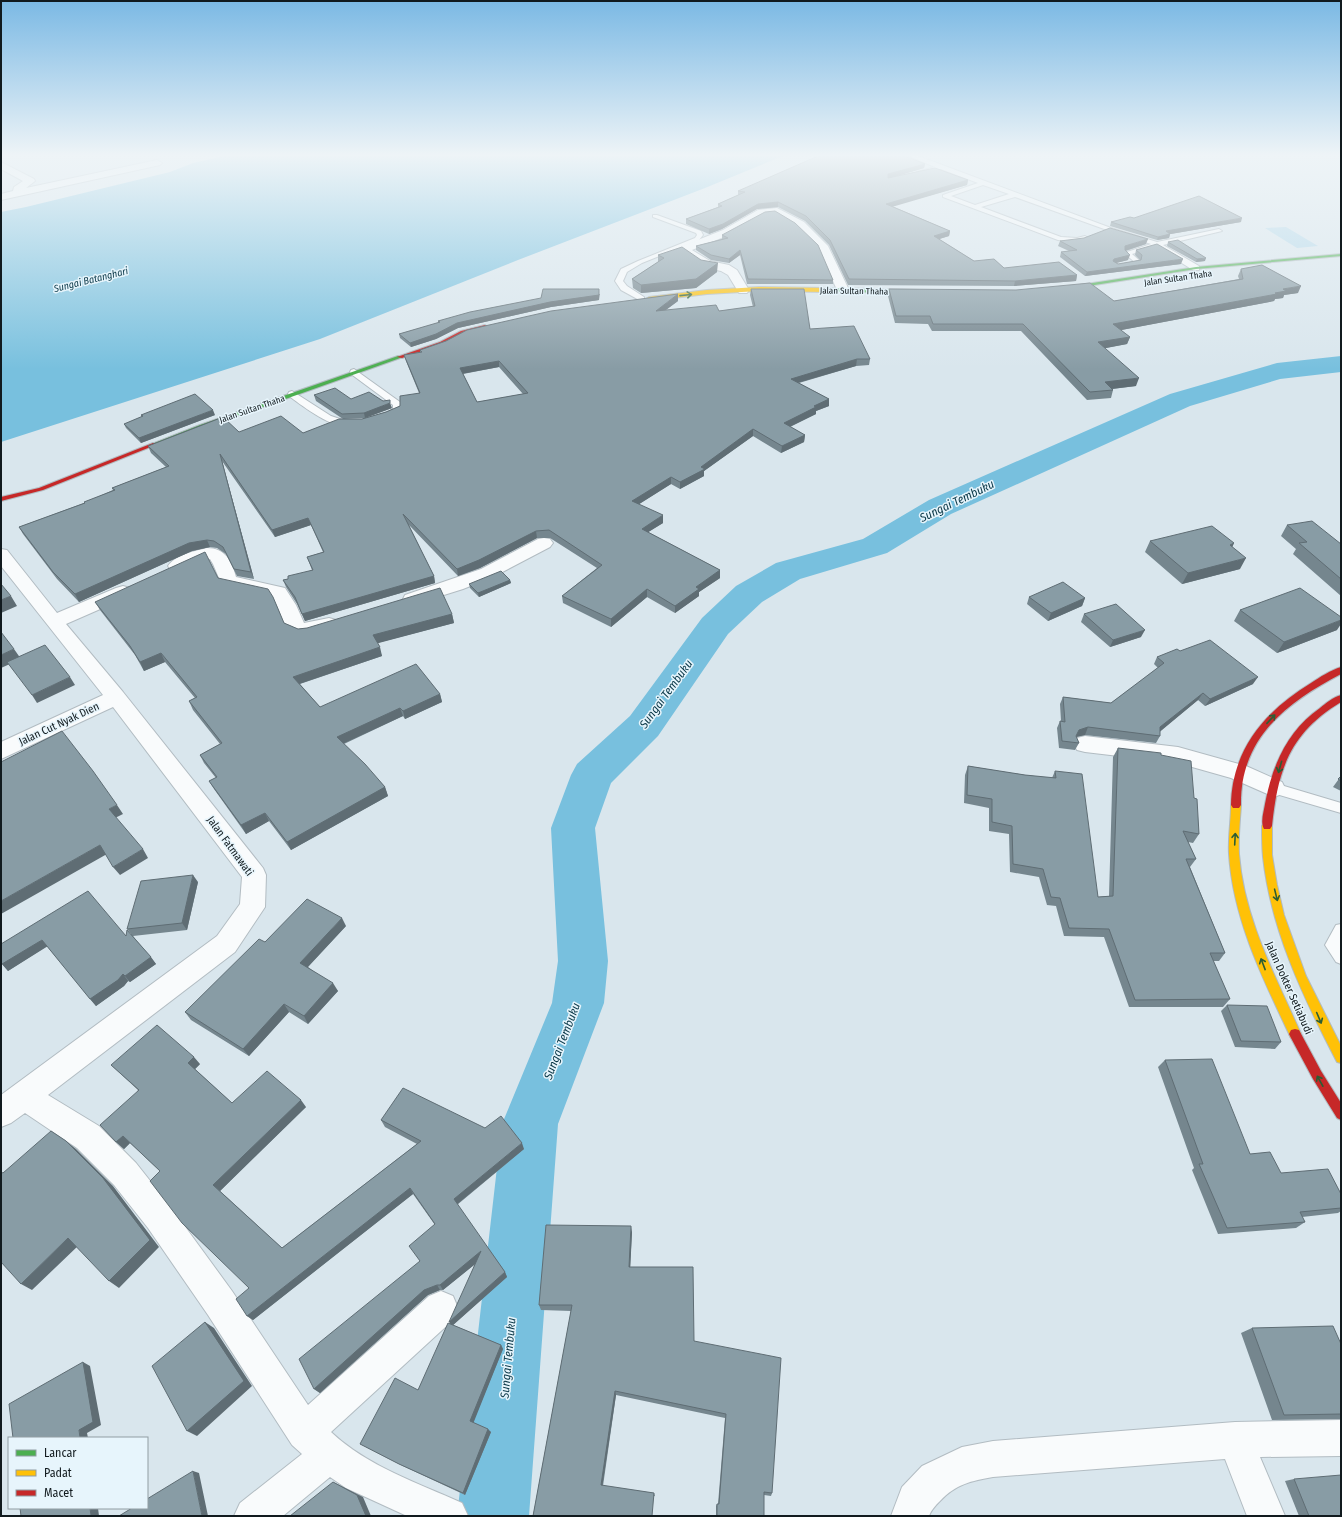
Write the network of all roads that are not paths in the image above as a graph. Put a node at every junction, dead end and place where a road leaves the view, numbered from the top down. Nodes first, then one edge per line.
1 (685, 227) edge
2 (736, 227) edge
3 (803, 227) edge
4 (1028, 227) edge
5 (1104, 227) edge
6 (1110, 229) junction
7 (1219, 231) dead end
8 (1158, 244) junction
9 (682, 248) junction
10 (1341, 255) edge
11 (1341, 262) edge
12 (1128, 264) edge
13 (1196, 268) junction
14 (1205, 274) junction
15 (744, 290) junction
16 (843, 290) junction
17 (901, 295) junction
18 (928, 295) edge
19 (626, 302) edge
20 (643, 305) junction
21 (491, 326) edge
22 (484, 337) edge
23 (442, 343) junction
24 (354, 372) junction
25 (292, 394) junction
26 (375, 420) edge
27 (364, 423) edge
28 (41, 489) junction
29 (1, 499) edge
30 (7, 507) dead end
31 (544, 543) dead end
32 (1, 554) edge
33 (160, 575) edge
34 (140, 584) edge
35 (396, 604) edge
36 (346, 619) edge
37 (54, 622) junction
38 (1341, 670) edge
39 (116, 697) junction
40 (1341, 698) edge
41 (1085, 744) dead end
42 (1, 751) edge
43 (1238, 772) junction
44 (1274, 788) junction
45 (1341, 808) edge
46 (1341, 930) edge
47 (1341, 957) edge
48 (1341, 1058) edge
49 (12, 1104) edge
50 (1341, 1114) edge
51 (441, 1308) dead end
52 (1341, 1438) edge
53 (1235, 1440) junction
54 (317, 1444) junction
55 (253, 1516) edge
56 (449, 1516) edge
57 (910, 1516) edge
58 (1266, 1516) edge

1 - 9 lane
2 - 9 street
3 - 16 street
4 - 6 lane
5 - 6 lane
6 - 8 lane
7 - 8 lane
8 - 12 lane
8 - 13 lane
9 - 15 street
9 - 20 lane
10 - 13 main road, Jalan Sultan Thaha
11 - 14 main road, Jalan Sultan Thaha
13 - 14 main road
13 - 14 main road, Jalan Sultan Thaha
15 - 16 main road, Jalan Sultan Thaha
20 -> 15 main road, Jalan Sultan Thaha
16 - 17 main road, Jalan Sultan Thaha
17 - 18 main road, Jalan Sultan Thaha
17 - 20 main road, Jalan Sultan Thaha
19 - 20 main road, Jalan Sultan Thaha
21 - 23 main road, Jalan Sultan Thaha
22 - 23 main road, Jalan Sultan Thaha
23 - 24 main road, Jalan Sultan Thaha
24 - 25 main road, Jalan Sultan Thaha
24 - 26 lane
25 - 27 lane
25 - 28 main road, Jalan Sultan Thaha
28 - 29 main road
28 - 30 main road
31 - 35 street
32 - 37 street, Jalan Fatmawati
33 - 36 street
34 - 37 street
37 - 39 street, Jalan Fatmawati
43 -> 38 main road, Jalan Dokter Setiabudi
39 - 42 street, Jalan Cut Nyak Dien
39 - 49 street, Jalan Fatmawati
40 -> 44 main road, Jalan Dokter Setiabudi
41 - 43 street
43 - 44 street
50 -> 43 main road, Jalan Dokter Setiabudi
44 - 45 lane
44 -> 48 main road, Jalan Dokter Setiabudi
46 - 47 lane
49 - 54 street
51 - 54 street
52 - 53 street
53 - 57 street
53 - 58 street
54 - 55 street
54 - 56 street

